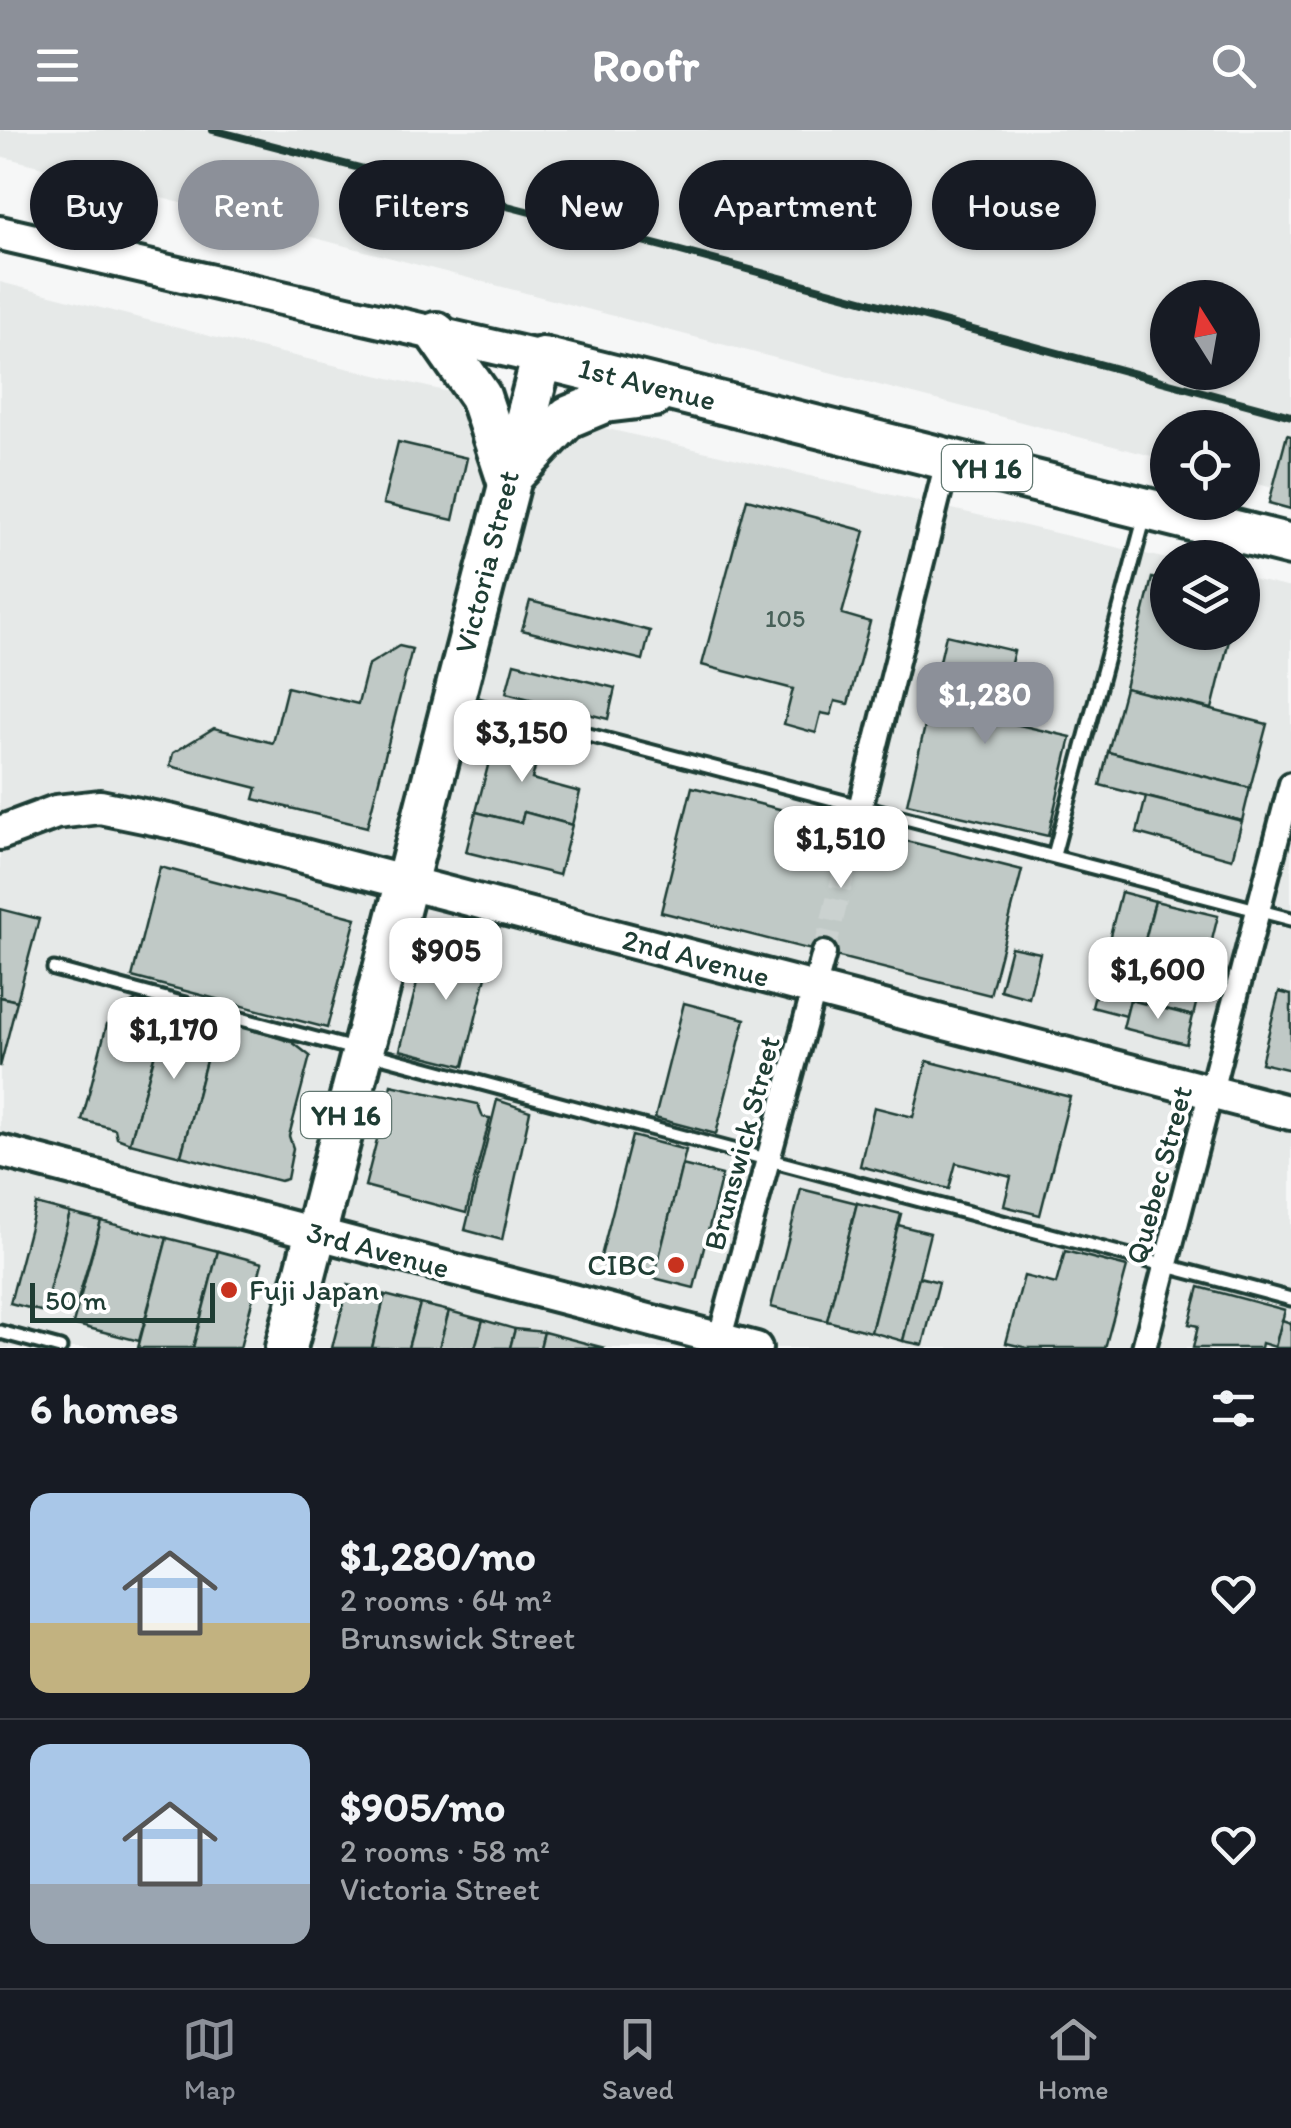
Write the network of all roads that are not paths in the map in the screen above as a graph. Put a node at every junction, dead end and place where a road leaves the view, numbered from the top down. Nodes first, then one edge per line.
1 (0, 232) edge
2 (436, 333) junction
3 (542, 358) junction
4 (683, 393) junction
5 (948, 458) junction
6 (508, 482) junction
7 (1147, 508) junction
8 (1291, 545) edge
9 (453, 699) junction
10 (1291, 784) edge
11 (862, 805) junction
12 (855, 828) tunnel mouth
13 (0, 833) edge
14 (1054, 854) junction
15 (407, 882) junction
16 (1258, 911) junction
17 (1291, 920) edge
18 (824, 953) tunnel mouth
19 (54, 969) dead end
20 (814, 989) junction
21 (363, 1052) junction
22 (1212, 1092) junction
23 (1291, 1113) edge
24 (0, 1152) edge
25 (769, 1159) junction
26 (316, 1234) junction
27 (1166, 1266) junction
28 (1291, 1299) edge
29 (0, 1332) edge
30 (719, 1343) edge
31 (60, 1348) edge
32 (286, 1348) edge
33 (756, 1348) edge
34 (1144, 1348) edge

1 - 2 main road, 1st Avenue
2 - 3 main road, 1st Avenue
2 - 6 highway
3 - 4 highway, 1st Avenue / YH 16
3 - 6 highway, Victoria Street / YH 16
4 - 5 highway, 1st Avenue / YH 16
4 - 6 highway
5 - 7 highway, 1st Avenue / YH 16
5 - 11 street
6 - 9 highway, Victoria Street / YH 16
7 - 8 highway, 1st Avenue / YH 16
7 - 14 lane
9 - 11 lane
9 - 15 highway, Victoria Street / YH 16
10 - 16 street, Quebec Street
11 - 12 street
11 - 14 lane
13 - 15 main road, 2nd Avenue
14 - 16 lane
15 - 20 main road, 2nd Avenue
15 - 21 highway, Victoria Street / YH 16
16 - 17 lane
16 - 22 street, Quebec Street
18 - 20 street, Brunswick Street
19 - 21 lane
20 - 22 main road, 2nd Avenue
20 - 25 street, Brunswick Street
21 - 25 lane
21 - 26 highway, Victoria Street / YH 16
22 - 23 main road, 2nd Avenue
22 - 27 street, Quebec Street
24 - 26 street, 3rd Avenue
25 - 27 lane
25 - 30 street, Brunswick Street
26 - 30 street, 3rd Avenue
26 - 32 highway, Victoria Street / YH 16
27 - 28 lane
27 - 34 street, Quebec Street
29 - 31 lane
30 - 33 street, 3rd Avenue

